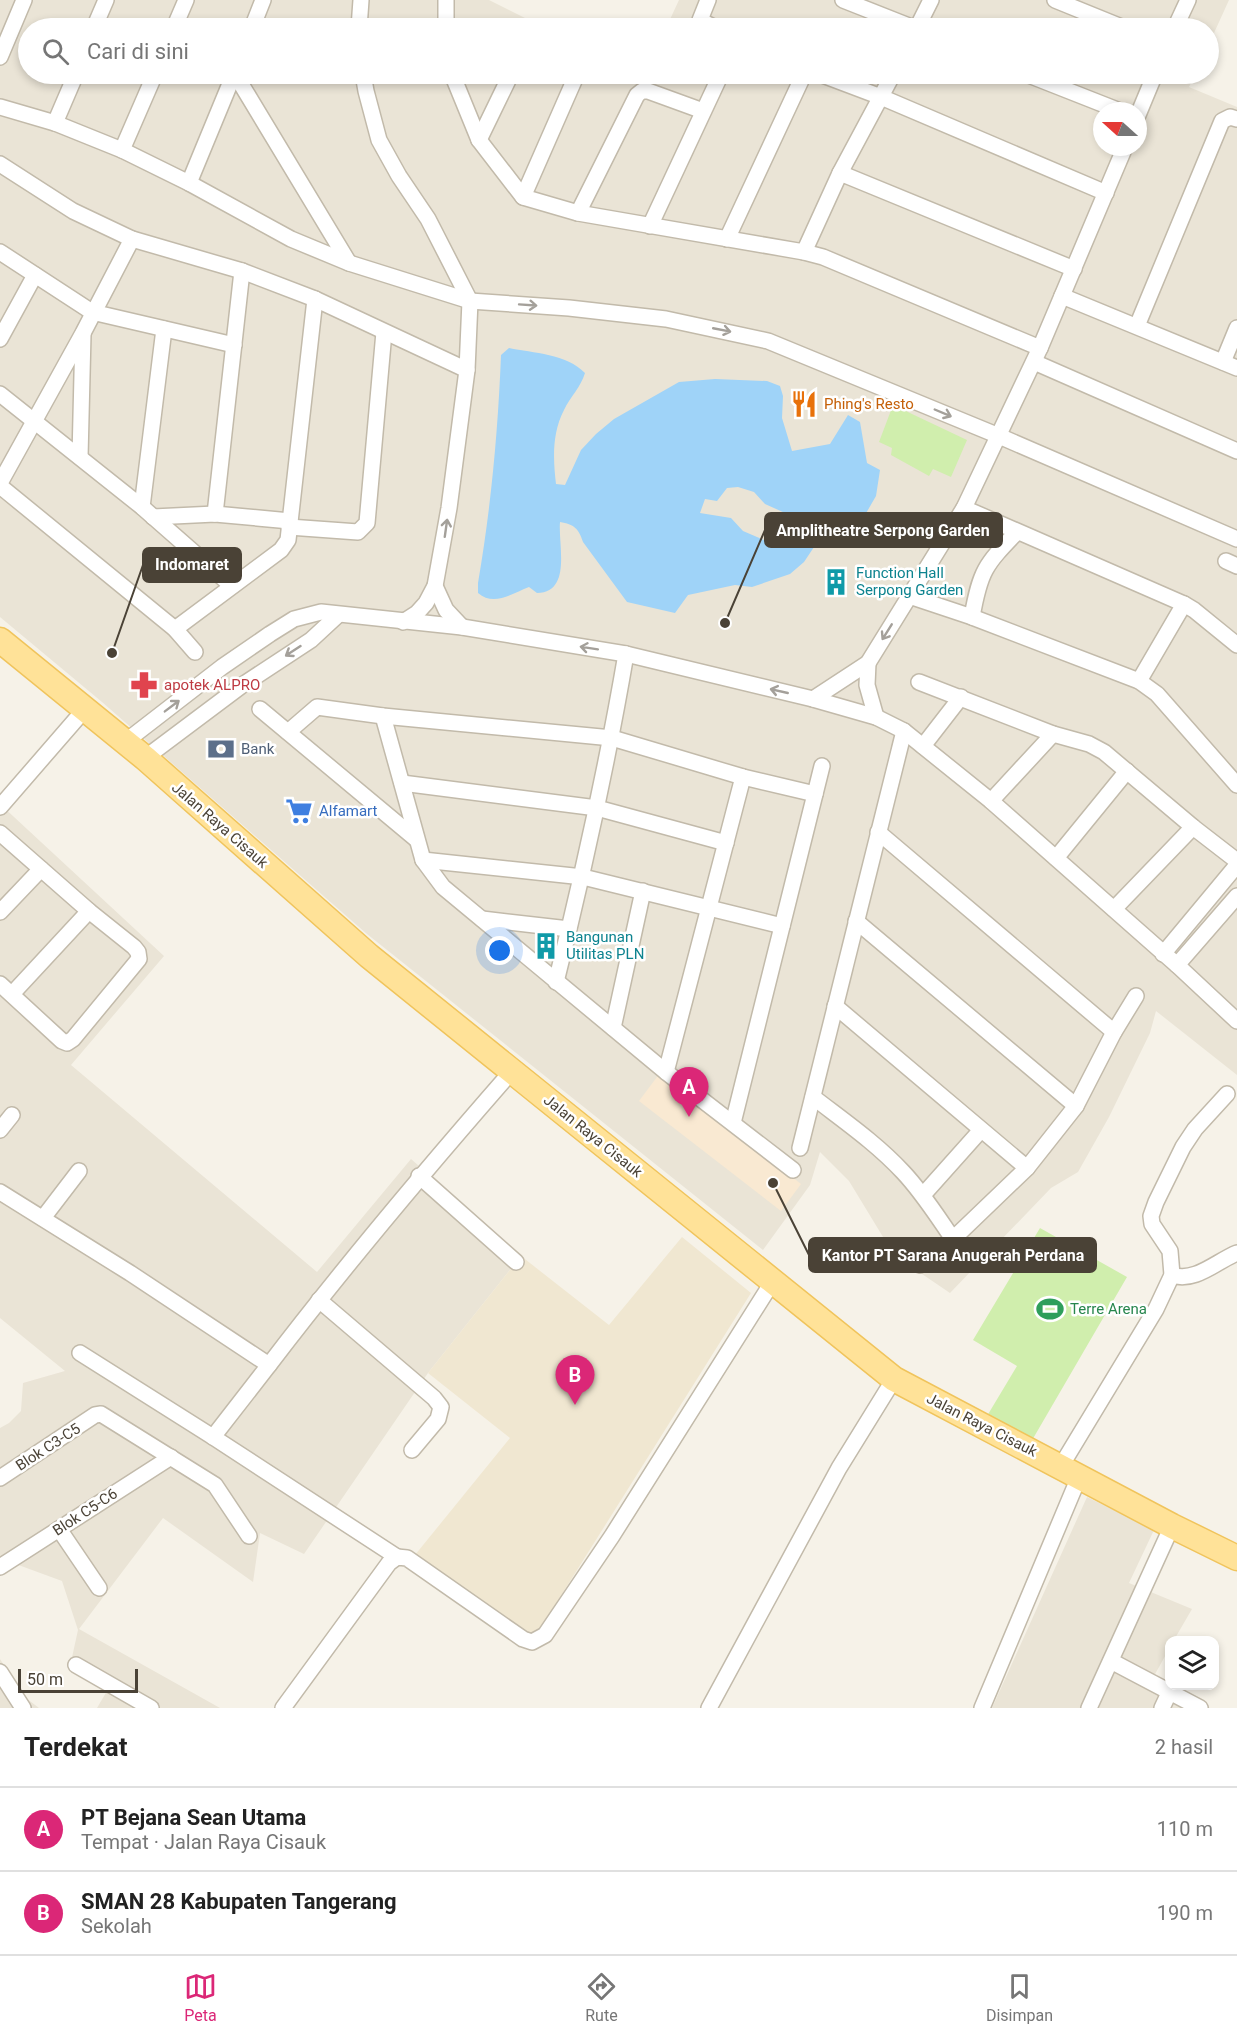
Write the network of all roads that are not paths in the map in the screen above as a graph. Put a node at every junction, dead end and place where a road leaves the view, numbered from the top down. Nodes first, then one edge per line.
1 (24, 0) edge
2 (106, 0) edge
3 (186, 0) edge
4 (263, 0) edge
5 (361, 0) edge
6 (446, 0) edge
7 (708, 0) edge
8 (843, 0) edge
9 (931, 0) edge
10 (1054, 0) edge
11 (1188, 0) edge
12 (98, 18) edge
13 (178, 18) edge
14 (256, 18) edge
15 (360, 18) edge
16 (446, 18) edge
17 (701, 18) edge
18 (890, 18) edge
19 (921, 18) edge
20 (1099, 18) edge
21 (1180, 18) edge
22 (0, 57) edge
23 (72, 84) edge
24 (151, 84) edge
25 (231, 84) edge
26 (241, 84) edge
27 (365, 84) edge
28 (456, 84) edge
29 (506, 84) edge
30 (573, 84) edge
31 (716, 84) edge
32 (799, 84) edge
33 (847, 84) edge
34 (888, 84) edge
35 (1051, 84) edge
36 (1151, 84) edge
37 (881, 97) junction
38 (1097, 102) edge
39 (1143, 102) edge
40 (0, 107) edge
41 (703, 111) junction
42 (1237, 119) edge
43 (55, 123) junction
44 (479, 141) junction
45 (122, 150) junction
46 (1121, 156) edge
47 (0, 164) edge
48 (840, 173) junction
49 (189, 183) junction
50 (1106, 193) junction
51 (523, 197) junction
52 (578, 213) junction
53 (650, 226) junction
54 (727, 238) junction
55 (132, 239) junction
56 (0, 252) edge
57 (804, 252) junction
58 (349, 263) junction
59 (1074, 269) junction
60 (242, 271) junction
61 (35, 275) junction
62 (1062, 296) junction
63 (315, 299) junction
64 (470, 301) junction
65 (92, 312) junction
66 (1137, 326) junction
67 (1237, 328) edge
68 (164, 329) junction
69 (384, 332) junction
70 (83, 333) junction
71 (0, 339) edge
72 (234, 345) junction
73 (1037, 355) junction
74 (1230, 365) edge
75 (467, 370) junction
76 (0, 394) edge
77 (34, 420) junction
78 (999, 436) junction
79 (1237, 451) edge
80 (80, 457) junction
81 (0, 484) edge
82 (964, 508) junction
83 (148, 512) junction
84 (215, 514) junction
85 (290, 524) junction
86 (1017, 532) junction
87 (1237, 539) edge
88 (232, 586) junction
89 (435, 586) junction
90 (909, 596) junction
91 (1184, 604) junction
92 (338, 615) junction
93 (972, 617) junction
94 (403, 622) junction
95 (462, 627) junction
96 (175, 629) junction
97 (0, 640) edge
98 (1237, 645) edge
99 (195, 652) dead end
100 (626, 654) junction
101 (868, 663) junction
102 (222, 667) junction
103 (1139, 681) junction
104 (919, 682) dead end
105 (241, 686) junction
106 (961, 697) junction
107 (813, 699) junction
108 (85, 709) junction
109 (260, 709) dead end
110 (383, 716) junction
111 (876, 717) junction
112 (904, 731) junction
113 (288, 732) junction
114 (1053, 734) junction
115 (612, 738) junction
116 (125, 742) junction
117 (922, 746) junction
118 (145, 758) junction
119 (822, 766) dead end
120 (1127, 771) junction
121 (743, 777) junction
122 (402, 783) junction
123 (1237, 785) edge
124 (815, 794) junction
125 (992, 801) junction
126 (0, 807) edge
127 (597, 808) junction
128 (1192, 827) junction
129 (878, 831) junction
130 (0, 833) edge
131 (416, 839) junction
132 (726, 843) junction
133 (1056, 858) junction
134 (423, 860) junction
135 (1237, 863) edge
136 (41, 869) junction
137 (583, 877) junction
138 (643, 891) junction
139 (1237, 896) edge
140 (710, 907) junction
141 (1114, 909) junction
142 (89, 911) junction
143 (0, 912) edge
144 (482, 919) junction
145 (856, 921) junction
146 (782, 926) junction
147 (569, 929) junction
148 (1163, 954) junction
149 (1177, 964) junction
150 (556, 982) junction
151 (0, 984) edge
152 (12, 994) junction
153 (1136, 996) dead end
154 (835, 1006) junction
155 (1234, 1013) edge
156 (613, 1028) junction
157 (1114, 1032) junction
158 (512, 1071) junction
159 (666, 1072) junction
160 (1227, 1094) dead end
161 (813, 1097) junction
162 (1076, 1106) junction
163 (12, 1114) dead end
164 (733, 1123) junction
165 (0, 1130) edge
166 (981, 1130) junction
167 (800, 1148) dead end
168 (1026, 1168) junction
169 (793, 1170) dead end
170 (79, 1171) dead end
171 (419, 1176) junction
172 (0, 1192) edge
173 (923, 1195) junction
174 (43, 1218) junction
175 (953, 1239) junction
176 (1237, 1253) edge
177 (516, 1262) dead end
178 (920, 1265) dead end
179 (1172, 1275) junction
180 (773, 1281) junction
181 (319, 1300) junction
182 (80, 1353) dead end
183 (269, 1365) junction
184 (894, 1379) junction
185 (213, 1437) junction
186 (412, 1449) dead end
187 (171, 1457) junction
188 (1070, 1472) junction
189 (0, 1478) edge
190 (1172, 1526) junction
191 (59, 1529) junction
192 (249, 1536) dead end
193 (397, 1557) junction
194 (1237, 1558) edge
195 (0, 1567) edge
196 (99, 1588) dead end
197 (1111, 1661) junction
198 (76, 1665) dead end
199 (0, 1672) edge
200 (1169, 1693) junction
201 (23, 1708) edge
202 (151, 1708) edge
203 (283, 1708) edge
204 (709, 1708) edge
205 (982, 1708) edge
206 (1089, 1708) edge
207 (1162, 1708) edge
208 (1200, 1708) edge

1 - 22 street
2 - 12 street
3 - 13 street
4 - 14 street
5 - 15 street
6 - 16 street
7 - 17 street
8 - 18 street
9 - 19 street
10 - 20 street
11 - 21 street
23 - 43 street
24 - 45 street
25 - 49 street
26 - 58 street
27 - 64 street
28 - 44 street
29 - 44 street
30 - 51 street
31 - 41 street
32 - 54 street
33 - 37 street
34 - 37 street
35 - 38 street
36 - 39 street
37 - 48 street
37 - 50 street
40 - 43 street
41 - 52 street
41 - 53 street
42 - 66 street
43 - 45 street
44 - 51 street
45 - 49 street
46 - 50 street
47 - 55 street
48 - 57 street
48 - 59 street
49 - 58 street
50 - 59 street
51 - 52 street
52 - 53 street
53 - 54 street
54 - 57 street
55 - 60 street
55 - 65 street
56 - 61 street
57 - 73 street
58 - 64 street
59 - 62 street
60 - 63 street
60 - 72 street
61 - 65 street
61 - 71 street
62 - 66 street
62 - 73 street
63 - 69 street
63 - 85 street
64 - 75 street
64 -> 78 street
65 - 68 street
65 - 70 street
66 - 74 street
67 - 74 street
68 - 72 street
68 - 83 street
69 - 75 street
69 - 85 street
70 - 77 street
70 - 80 street
72 - 84 street
73 - 78 street
73 - 79 street
89 -> 75 street
76 - 77 street
77 - 80 street
77 - 81 street
78 - 82 street
78 - 87 street
80 - 83 street
81 - 96 street
82 - 86 street
82 - 90 street
83 - 84 street
83 - 88 street
84 - 85 street
85 - 88 street
86 - 91 street
86 - 93 street
88 - 96 street
89 - 94 street
89 - 95 street
90 - 93 street
90 -> 101 street
91 - 98 street
91 - 103 street
92 - 94 street
92 - 102 street
92 -> 105 street
93 - 103 street
94 - 95 street
100 -> 95 street
96 - 99 street
97 - 108 main road, Jalan Raya Cisauk
107 -> 100 street
100 - 115 street
101 - 107 street
101 - 111 street
102 - 105 street
116 -> 102 street
103 - 123 street
104 - 106 street
105 - 118 street
106 - 114 street
106 - 117 street
107 - 111 street
108 - 116 main road, Jalan Raya Cisauk
108 - 126 street
109 - 113 street
110 - 113 street
110 - 115 street
110 - 122 street
111 - 112 street
112 - 117 street
112 - 129 street
113 - 131 street
114 - 120 street
114 - 125 street
115 - 121 street
115 - 127 street
116 - 118 main road, Jalan Raya Cisauk
117 - 125 street
118 - 158 main road, Jalan Raya Cisauk
119 - 124 street
120 - 128 street
120 - 133 street
121 - 124 street
121 - 132 street
122 - 127 street
122 - 131 street
124 - 146 street
125 - 133 street
127 - 132 street
127 - 137 street
128 - 135 street
128 - 141 street
129 - 145 street
129 - 157 street
130 - 136 street
131 - 134 street
132 - 140 street
133 - 141 street
134 - 137 street
134 - 144 street
135 - 148 street
136 - 142 street
136 - 143 street
137 - 138 street
137 - 147 street
138 - 140 street
138 - 156 street
139 - 149 street
140 - 146 street
140 - 159 street
141 - 148 street
142 - 152 street
142 - 152 street
144 - 147 street
144 - 150 street
145 - 154 street
145 - 162 street
146 - 164 street
147 - 150 street
148 - 149 street
149 - 155 street
150 - 156 street
151 - 152 street
153 - 157 street
154 - 161 street
154 - 166 street
156 - 159 street
157 - 162 street
158 - 171 street
158 - 180 main road, Jalan Raya Cisauk
159 - 164 street
160 - 179 street
161 - 167 street
161 - 173 street
162 - 168 street
163 - 165 street
164 - 169 street
166 - 168 street
166 - 173 street
168 - 175 street
170 - 174 street
171 - 177 street
171 - 181 street
172 - 174 street
173 - 175 street
174 - 183 street
175 - 178 street
176 - 179 street
179 - 188 street
180 - 184 main road, Jalan Raya Cisauk
180 - 193 street
181 - 183 street
181 - 186 street
182 - 185 street
183 - 185 street
184 - 188 main road, Jalan Raya Cisauk
184 - 204 street
185 - 193 street
187 - 189 street, Blok C3-C5
187 - 191 street, Blok C5-C6
187 - 192 street
188 - 190 main road, Jalan Raya Cisauk
188 - 205 street
190 - 194 main road, Jalan Raya Cisauk
190 - 197 street
191 - 195 street, Blok C5-C6
191 - 196 street
193 - 203 street
197 - 200 street
197 - 206 street
198 - 202 street
199 - 201 street
200 - 207 street
200 - 208 street

